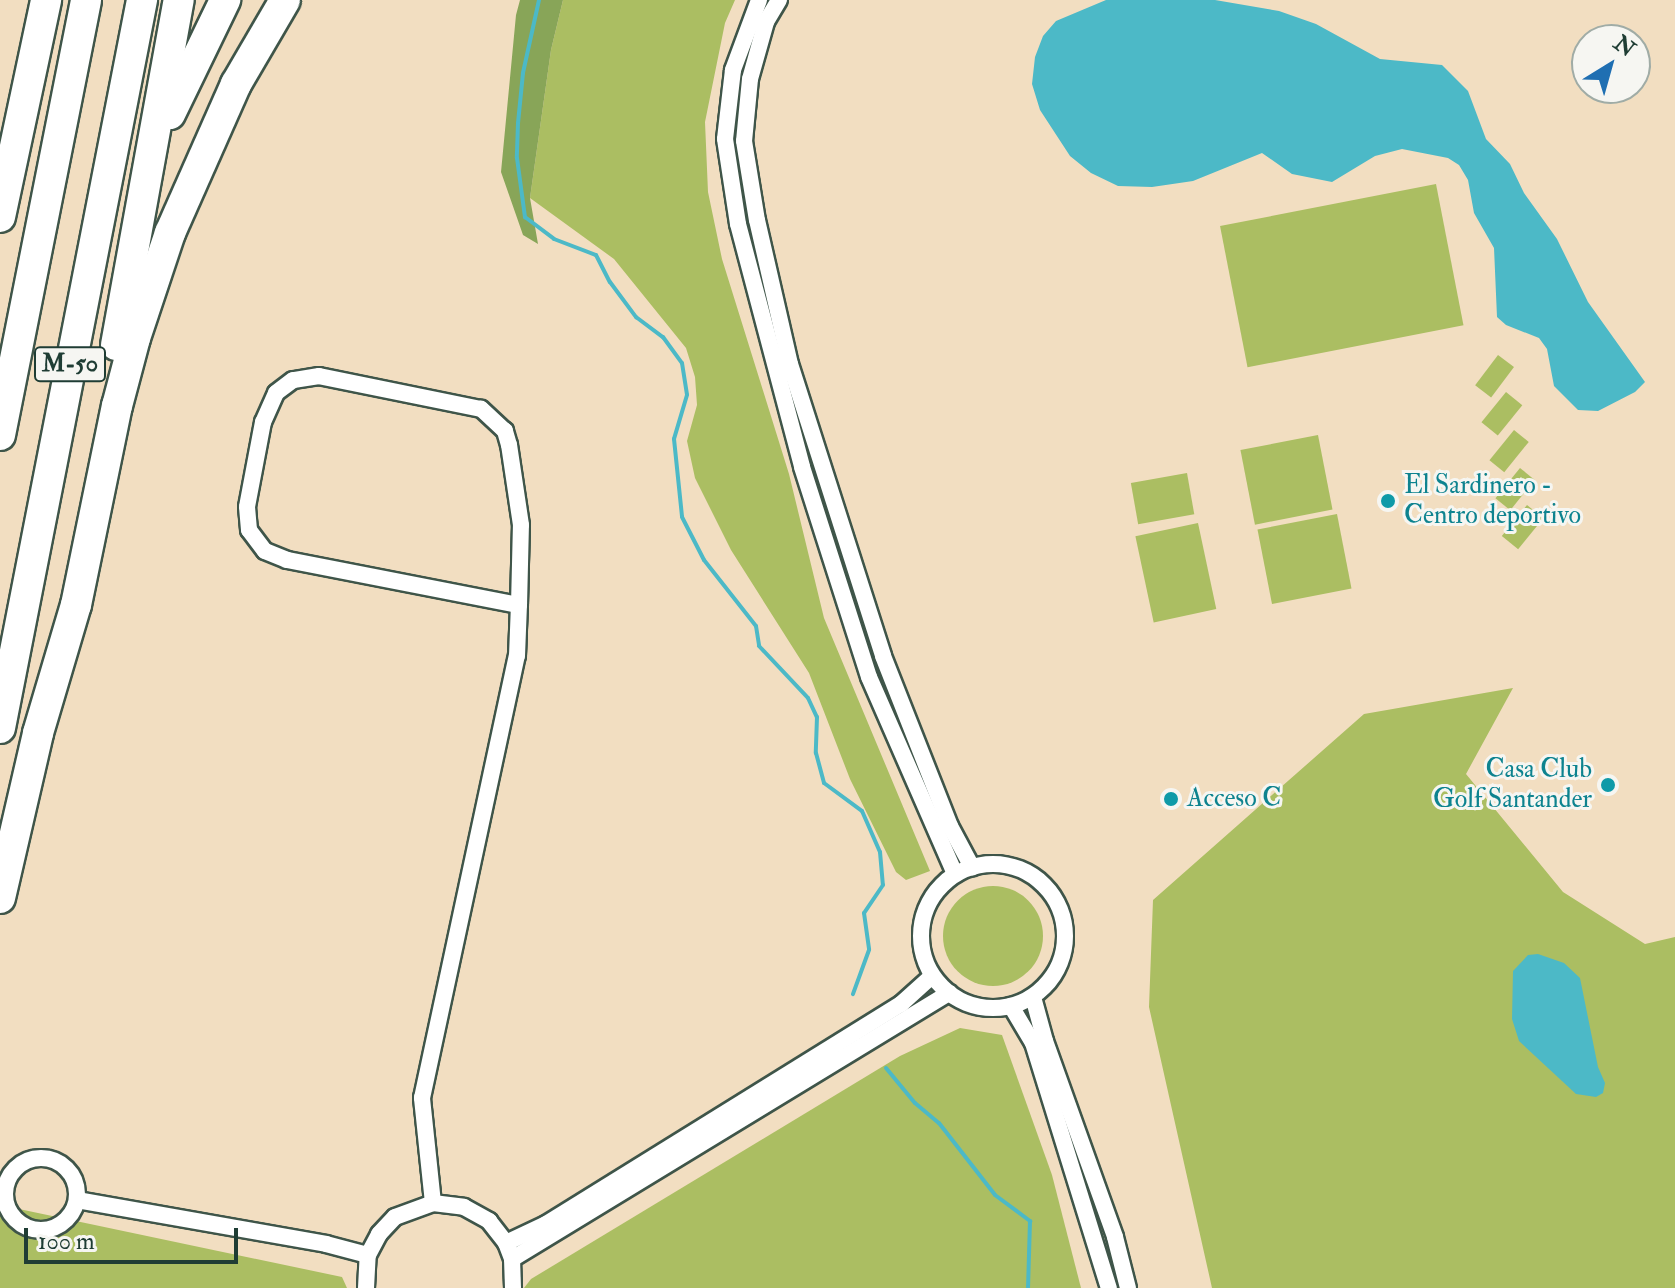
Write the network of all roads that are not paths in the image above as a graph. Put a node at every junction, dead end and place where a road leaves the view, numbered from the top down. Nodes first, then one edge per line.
1 (23, 0) edge
2 (46, 0) edge
3 (86, 0) edge
4 (142, 0) edge
5 (179, 0) edge
6 (225, 0) edge
7 (285, 0) edge
8 (759, 0) edge
9 (779, 0) edge
10 (145, 192) junction
11 (0, 217) edge
12 (0, 435) edge
13 (519, 605) junction
14 (48, 697) junction
15 (0, 728) edge
16 (972, 867) junction
17 (955, 874) junction
18 (0, 898) edge
19 (932, 976) junction
20 (949, 993) junction
21 (1033, 997) junction
22 (1011, 1006) junction
23 (2, 1185) edge
24 (77, 1200) junction
25 (433, 1203) junction
26 (509, 1251) junction
27 (368, 1255) junction
28 (366, 1288) edge
29 (513, 1288) edge
30 (1109, 1288) edge
31 (1128, 1288) edge

1 - 11 highway
2 - 11 highway
3 - 12 highway, M-50
4 - 15 highway, M-50
5 - 10 highway, M-50
6 - 10 highway
7 - 14 highway
8 - 17 street
9 - 16 street
10 - 14 highway, M-50
13 - 13 street
13 - 25 street
14 - 18 highway, M-50
16 - 17 street
16 - 21 street
17 - 19 street
19 - 20 street
19 - 26 street
20 - 22 street
20 - 26 street
21 - 22 street
21 - 31 street
22 - 30 street
23 - 24 street
23 - 24 street
24 - 27 street
25 - 26 street
25 - 27 street
26 - 29 street
27 - 28 street

